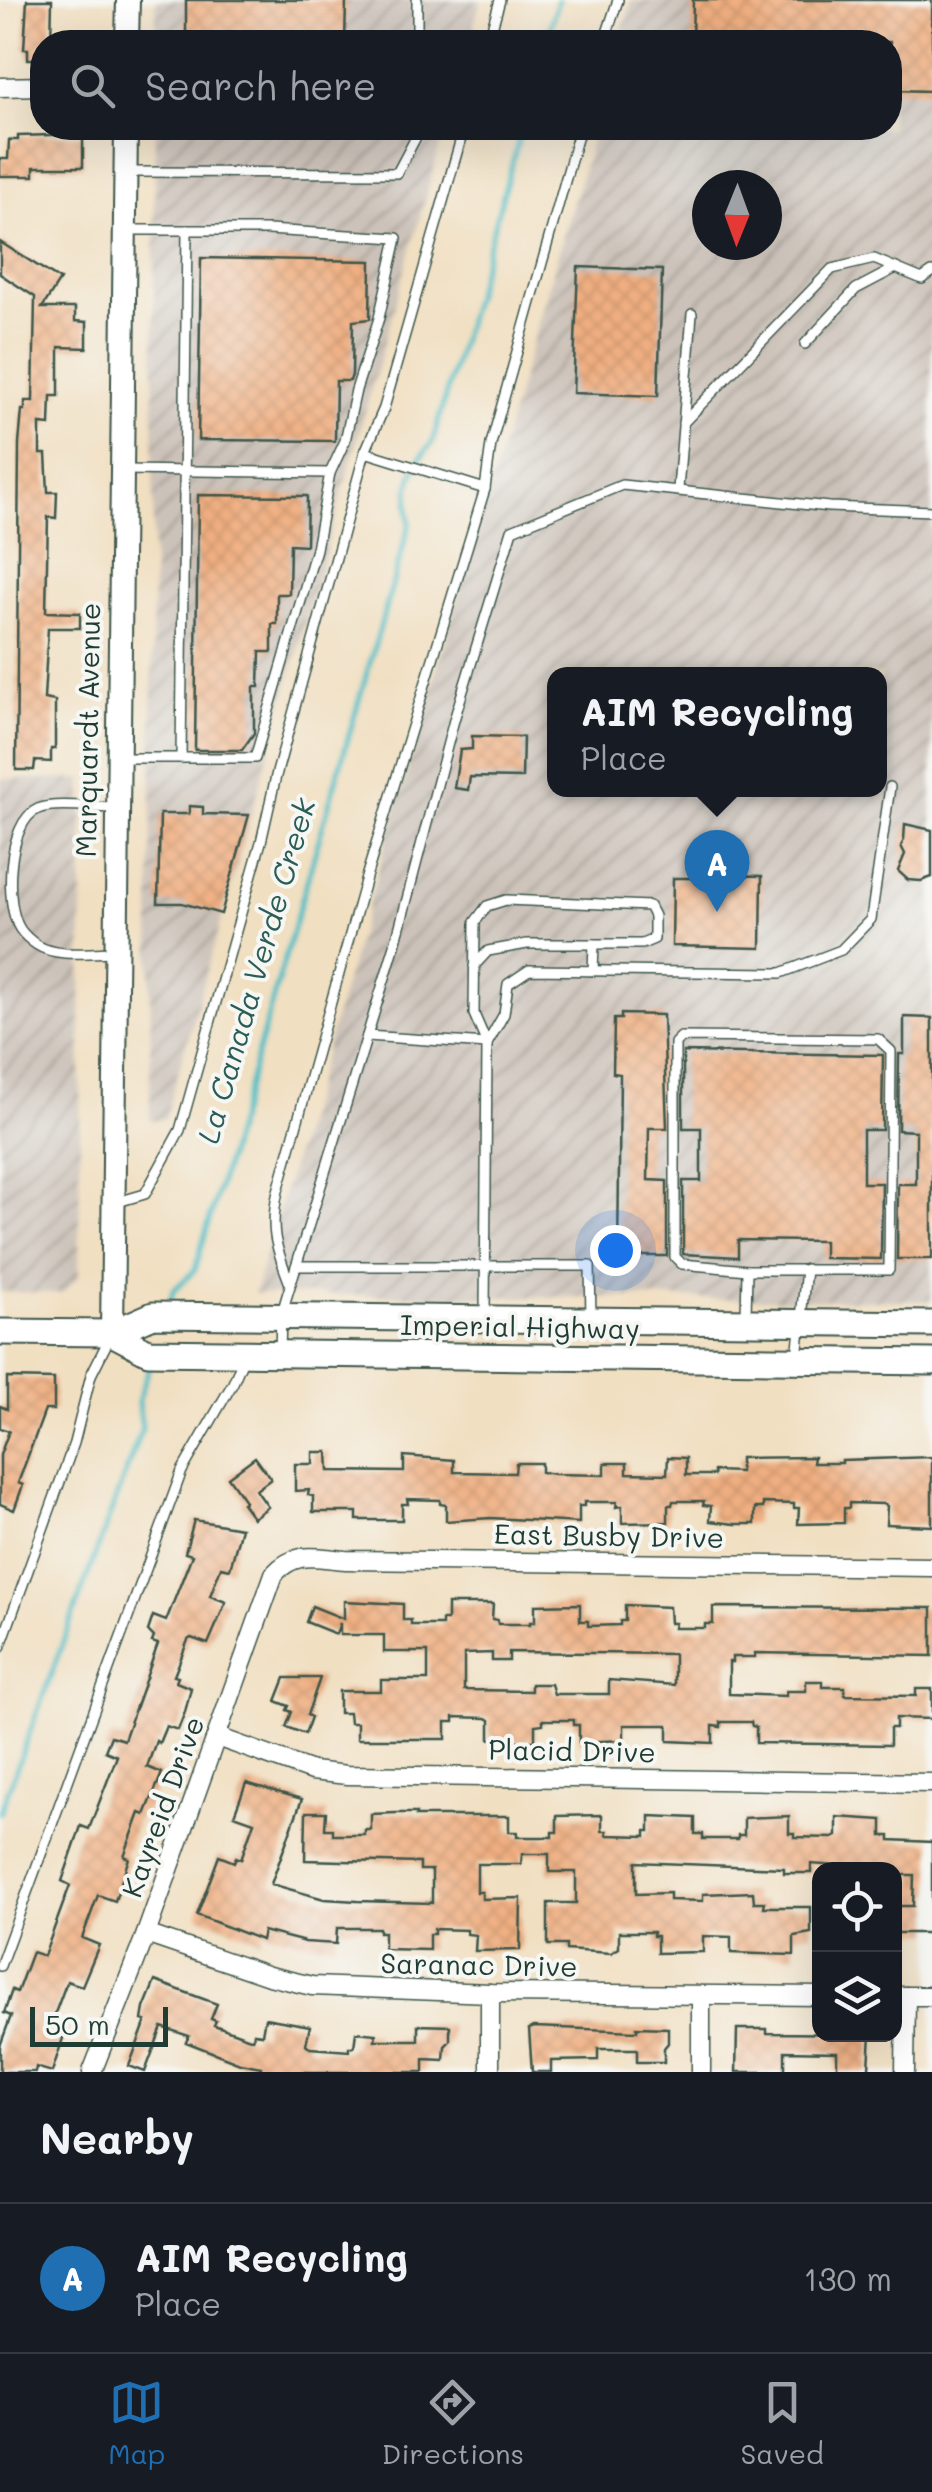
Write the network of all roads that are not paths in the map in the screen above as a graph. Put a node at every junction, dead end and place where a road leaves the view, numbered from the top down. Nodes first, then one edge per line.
1 (128, 0) edge
2 (417, 0) edge
3 (500, 0) edge
4 (618, 0) edge
5 (127, 30) edge
6 (417, 30) edge
7 (491, 30) edge
8 (608, 30) edge
9 (30, 86) edge
10 (0, 87) edge
11 (126, 140) edge
12 (414, 140) edge
13 (461, 140) edge
14 (577, 140) edge
15 (126, 172) junction
16 (125, 230) junction
17 (187, 230) junction
18 (896, 268) junction
19 (932, 272) edge
20 (692, 314) dead end
21 (805, 344) dead end
22 (684, 423) junction
23 (365, 452) junction
24 (122, 470) junction
25 (182, 471) junction
26 (330, 473) junction
27 (678, 489) junction
28 (485, 490) junction
29 (932, 511) edge
30 (118, 758) junction
31 (182, 758) junction
32 (890, 787) dead end
33 (117, 808) junction
34 (594, 944) junction
35 (116, 952) junction
36 (474, 966) junction
37 (593, 971) junction
38 (367, 1036) junction
39 (487, 1044) junction
40 (112, 1203) junction
41 (296, 1266) junction
42 (487, 1267) junction
43 (806, 1269) junction
44 (747, 1270) junction
45 (290, 1284) junction
46 (281, 1316) junction
47 (485, 1319) junction
48 (591, 1320) junction
49 (746, 1322) junction
50 (800, 1323) junction
51 (932, 1324) edge
52 (0, 1332) edge
53 (119, 1333) junction
54 (234, 1354) junction
55 (280, 1355) junction
56 (797, 1361) junction
57 (932, 1362) edge
58 (286, 1562) joint
59 (932, 1567) edge
60 (0, 1648) edge
61 (217, 1737) junction
62 (932, 1783) edge
63 (146, 1934) junction
64 (0, 1966) edge
65 (490, 1993) junction
66 (701, 1996) junction
67 (812, 1996) edge
68 (902, 1996) edge
69 (932, 1996) edge
70 (902, 2015) edge
71 (92, 2072) edge
72 (490, 2072) edge
73 (701, 2072) edge
74 (905, 2072) edge

1 - 5 street
2 - 6 lane
3 - 7 lane
4 - 8 lane
9 - 10 street
11 - 15 street, Marquardt Avenue
12 - 15 lane
13 - 23 lane
14 - 28 lane
15 - 16 street, Marquardt Avenue
16 - 17 lane
16 - 24 street, Marquardt Avenue
17 - 25 lane
17 - 26 lane
18 - 19 lane
18 - 21 lane
18 - 22 lane
20 - 22 lane
22 - 27 lane
23 - 28 lane
23 - 40 lane
24 - 25 lane
24 - 30 street, Marquardt Avenue
25 - 26 lane
25 - 31 lane
26 - 31 lane
27 - 29 lane
27 - 38 lane
28 - 45 lane
30 - 31 lane
30 - 33 street, Marquardt Avenue
32 - 37 lane
33 - 35 street, Marquardt Avenue
33 - 35 lane
34 - 36 lane
34 - 36 lane
34 - 37 lane
35 - 40 street, Marquardt Avenue
36 - 39 lane
37 - 39 lane
38 - 39 lane
38 - 41 lane
39 - 42 lane
40 - 53 street, Marquardt Avenue
41 - 42 lane
41 - 45 lane
42 - 47 lane
42 - 48 lane
43 - 44 lane
43 - 44 lane
43 - 50 lane
44 - 49 lane
45 - 46 lane
46 - 47 main road, Imperial Highway
46 - 53 main road, Imperial Highway
46 - 55 lane
47 - 48 main road, Imperial Highway
48 - 49 main road, Imperial Highway
49 - 50 main road, Imperial Highway
50 - 51 main road, Imperial Highway
50 - 56 lane
52 - 53 main road, Imperial Highway
53 - 54 main road, Imperial Highway
53 - 60 lane
54 - 55 main road, Imperial Highway
54 - 64 lane
55 - 56 main road, Imperial Highway
56 - 57 main road, Imperial Highway
58 - 59 street, East Busby Drive
58 - 61 street, Kayreid Drive
61 - 62 street, Placid Drive
61 - 63 street, Kayreid Drive
63 - 65 street, Saranac Drive
63 - 71 street, Kayreid Drive
65 - 66 street, Saranac Drive
65 - 72 street
66 - 67 street, Saranac Drive
66 - 73 street
68 - 69 street
70 - 74 street

